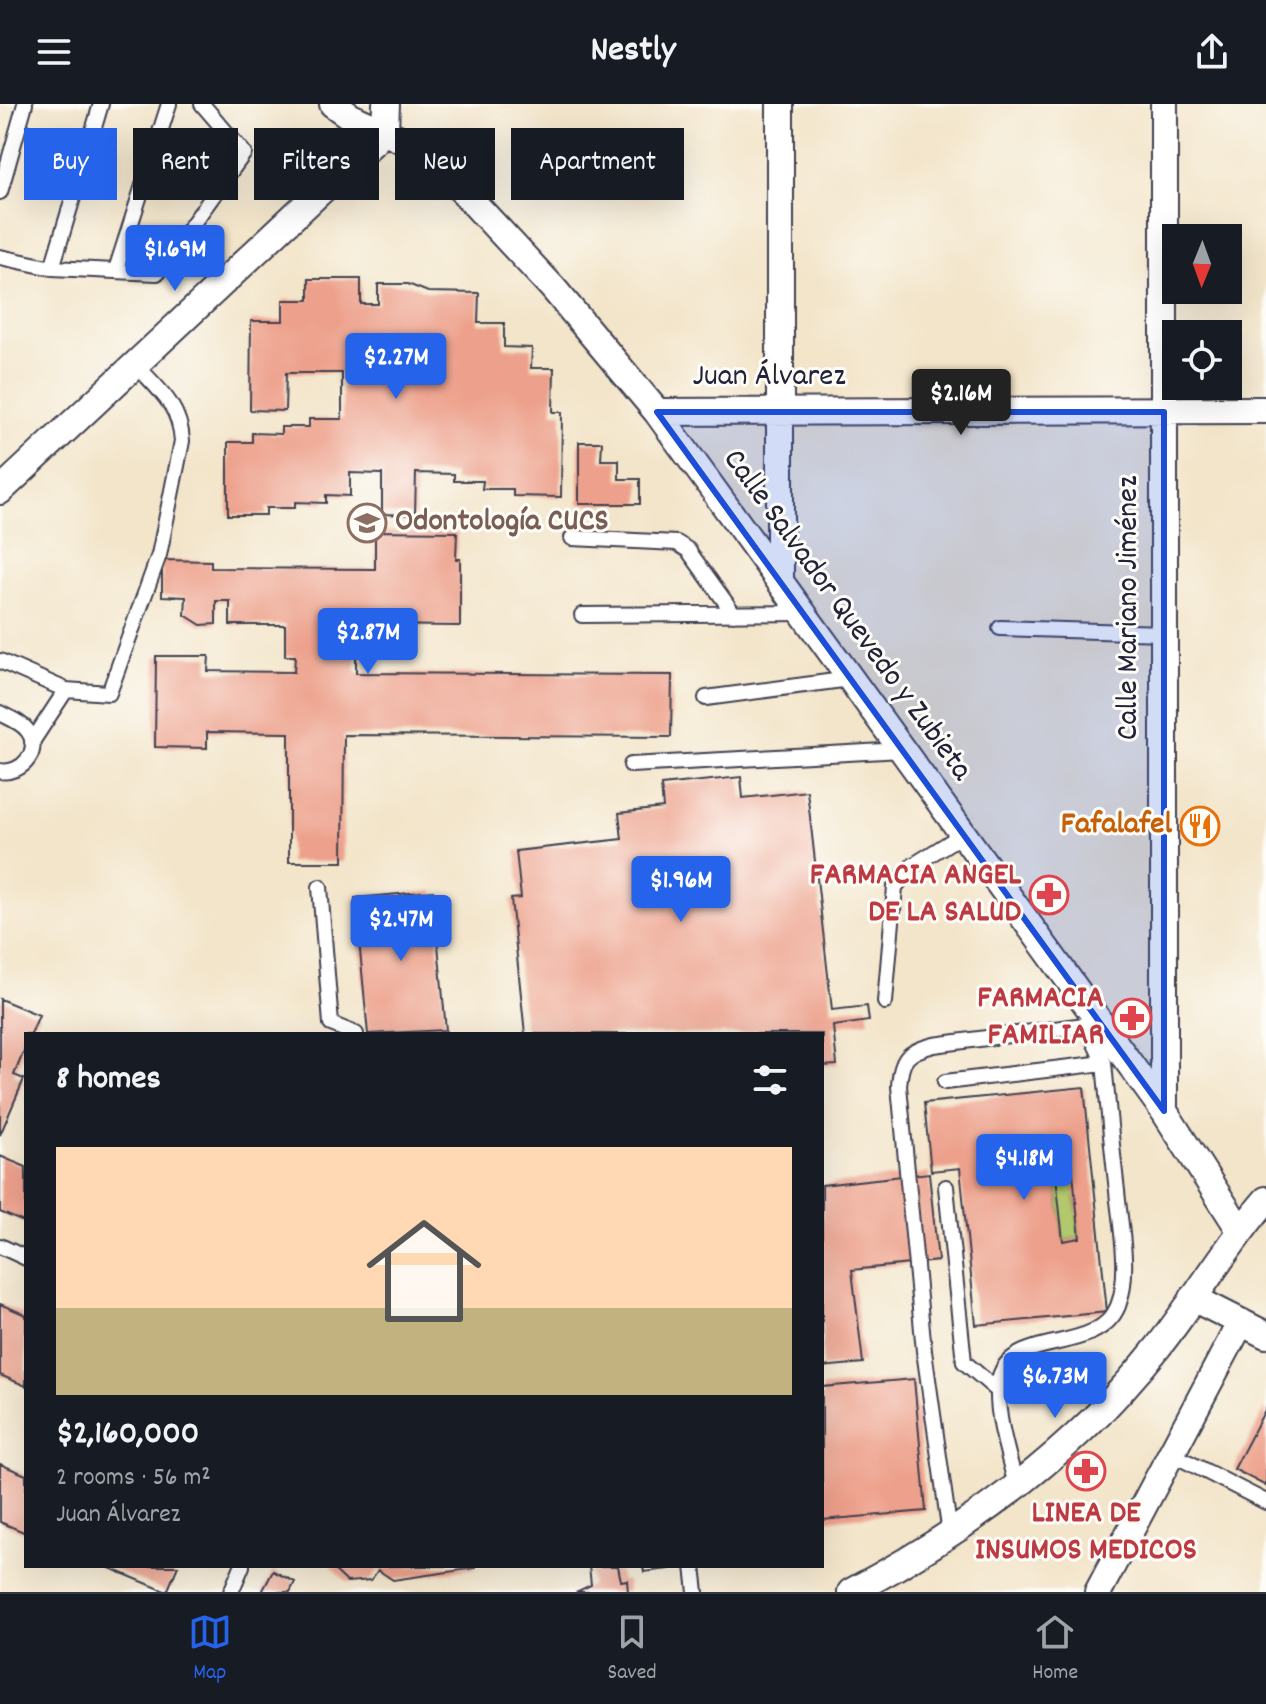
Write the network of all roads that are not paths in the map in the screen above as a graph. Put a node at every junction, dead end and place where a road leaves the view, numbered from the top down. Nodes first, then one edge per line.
1 (25, 104) edge
2 (101, 104) edge
3 (169, 104) edge
4 (202, 104) edge
5 (333, 104) edge
6 (386, 104) edge
7 (780, 104) edge
8 (1164, 104) edge
9 (385, 131) junction
10 (0, 192) edge
11 (0, 257) edge
12 (52, 268) junction
13 (116, 270) junction
14 (135, 364) junction
15 (1266, 410) edge
16 (657, 412) junction
17 (780, 412) junction
18 (1164, 412) junction
19 (0, 491) edge
20 (572, 538) dead end
21 (780, 581) junction
22 (803, 613) junction
23 (734, 614) junction
24 (582, 615) dead end
25 (1000, 628) dead end
26 (1164, 633) junction
27 (0, 661) edge
28 (850, 679) junction
29 (66, 690) junction
30 (706, 698) dead end
31 (0, 713) edge
32 (32, 742) junction
33 (902, 750) junction
34 (631, 765) dead end
35 (0, 771) edge
36 (963, 834) junction
37 (320, 887) dead end
38 (885, 1002) dead end
39 (1093, 1024) junction
40 (351, 1032) edge
41 (1104, 1063) junction
42 (945, 1082) dead end
43 (1164, 1111) junction
44 (946, 1187) dead end
45 (1266, 1200) edge
46 (1240, 1230) junction
47 (0, 1246) edge
48 (24, 1257) edge
49 (1193, 1298) junction
50 (1241, 1322) junction
51 (1266, 1335) edge
52 (998, 1391) junction
53 (1172, 1454) junction
54 (1016, 1486) junction
55 (1266, 1502) edge
56 (950, 1534) junction
57 (241, 1568) edge
58 (693, 1568) edge
59 (231, 1592) edge
60 (696, 1592) edge
61 (851, 1592) edge
62 (1098, 1592) edge

1 - 10 lane
2 - 12 lane
3 - 13 lane
4 - 13 lane
5 - 9 street, Calle Salvador Quevedo y Zubieta
6 - 9 street
7 - 17 street
8 - 18 street, Calle Mariano Jiménez
9 - 14 street
9 - 16 street, Calle Salvador Quevedo y Zubieta
11 - 12 lane
12 - 13 lane
14 - 19 street
14 - 29 lane
15 - 18 street, Juan Álvarez
16 - 17 street, Juan Álvarez
16 - 21 street, Calle Salvador Quevedo y Zubieta
17 - 18 street, Juan Álvarez
17 - 21 street
18 - 26 street, Calle Mariano Jiménez
20 - 23 lane
21 - 22 street, Calle Salvador Quevedo y Zubieta
22 - 23 lane
22 - 28 street, Calle Salvador Quevedo y Zubieta
23 - 24 lane
25 - 26 lane
26 - 43 street, Calle Mariano Jiménez
27 - 29 lane
28 - 30 lane
28 - 33 street, Calle Salvador Quevedo y Zubieta
29 - 32 lane
31 - 32 lane
32 - 35 lane
33 - 34 lane
33 - 36 street, Calle Salvador Quevedo y Zubieta
36 - 38 lane
36 - 39 street, Calle Salvador Quevedo y Zubieta
37 - 40 lane
39 - 41 lane
39 - 43 street, Calle Salvador Quevedo y Zubieta
39 - 56 lane
41 - 42 lane
41 - 52 lane
43 - 46 street, Calle Salvador Quevedo y Zubieta
44 - 52 lane
45 - 46 street
46 - 49 street
47 - 48 lane
49 - 50 street
49 - 54 street
50 - 51 street
50 - 53 street
52 - 54 lane
53 - 55 lane
53 - 62 street
54 - 56 street
56 - 61 street
57 - 59 lane
58 - 60 lane

